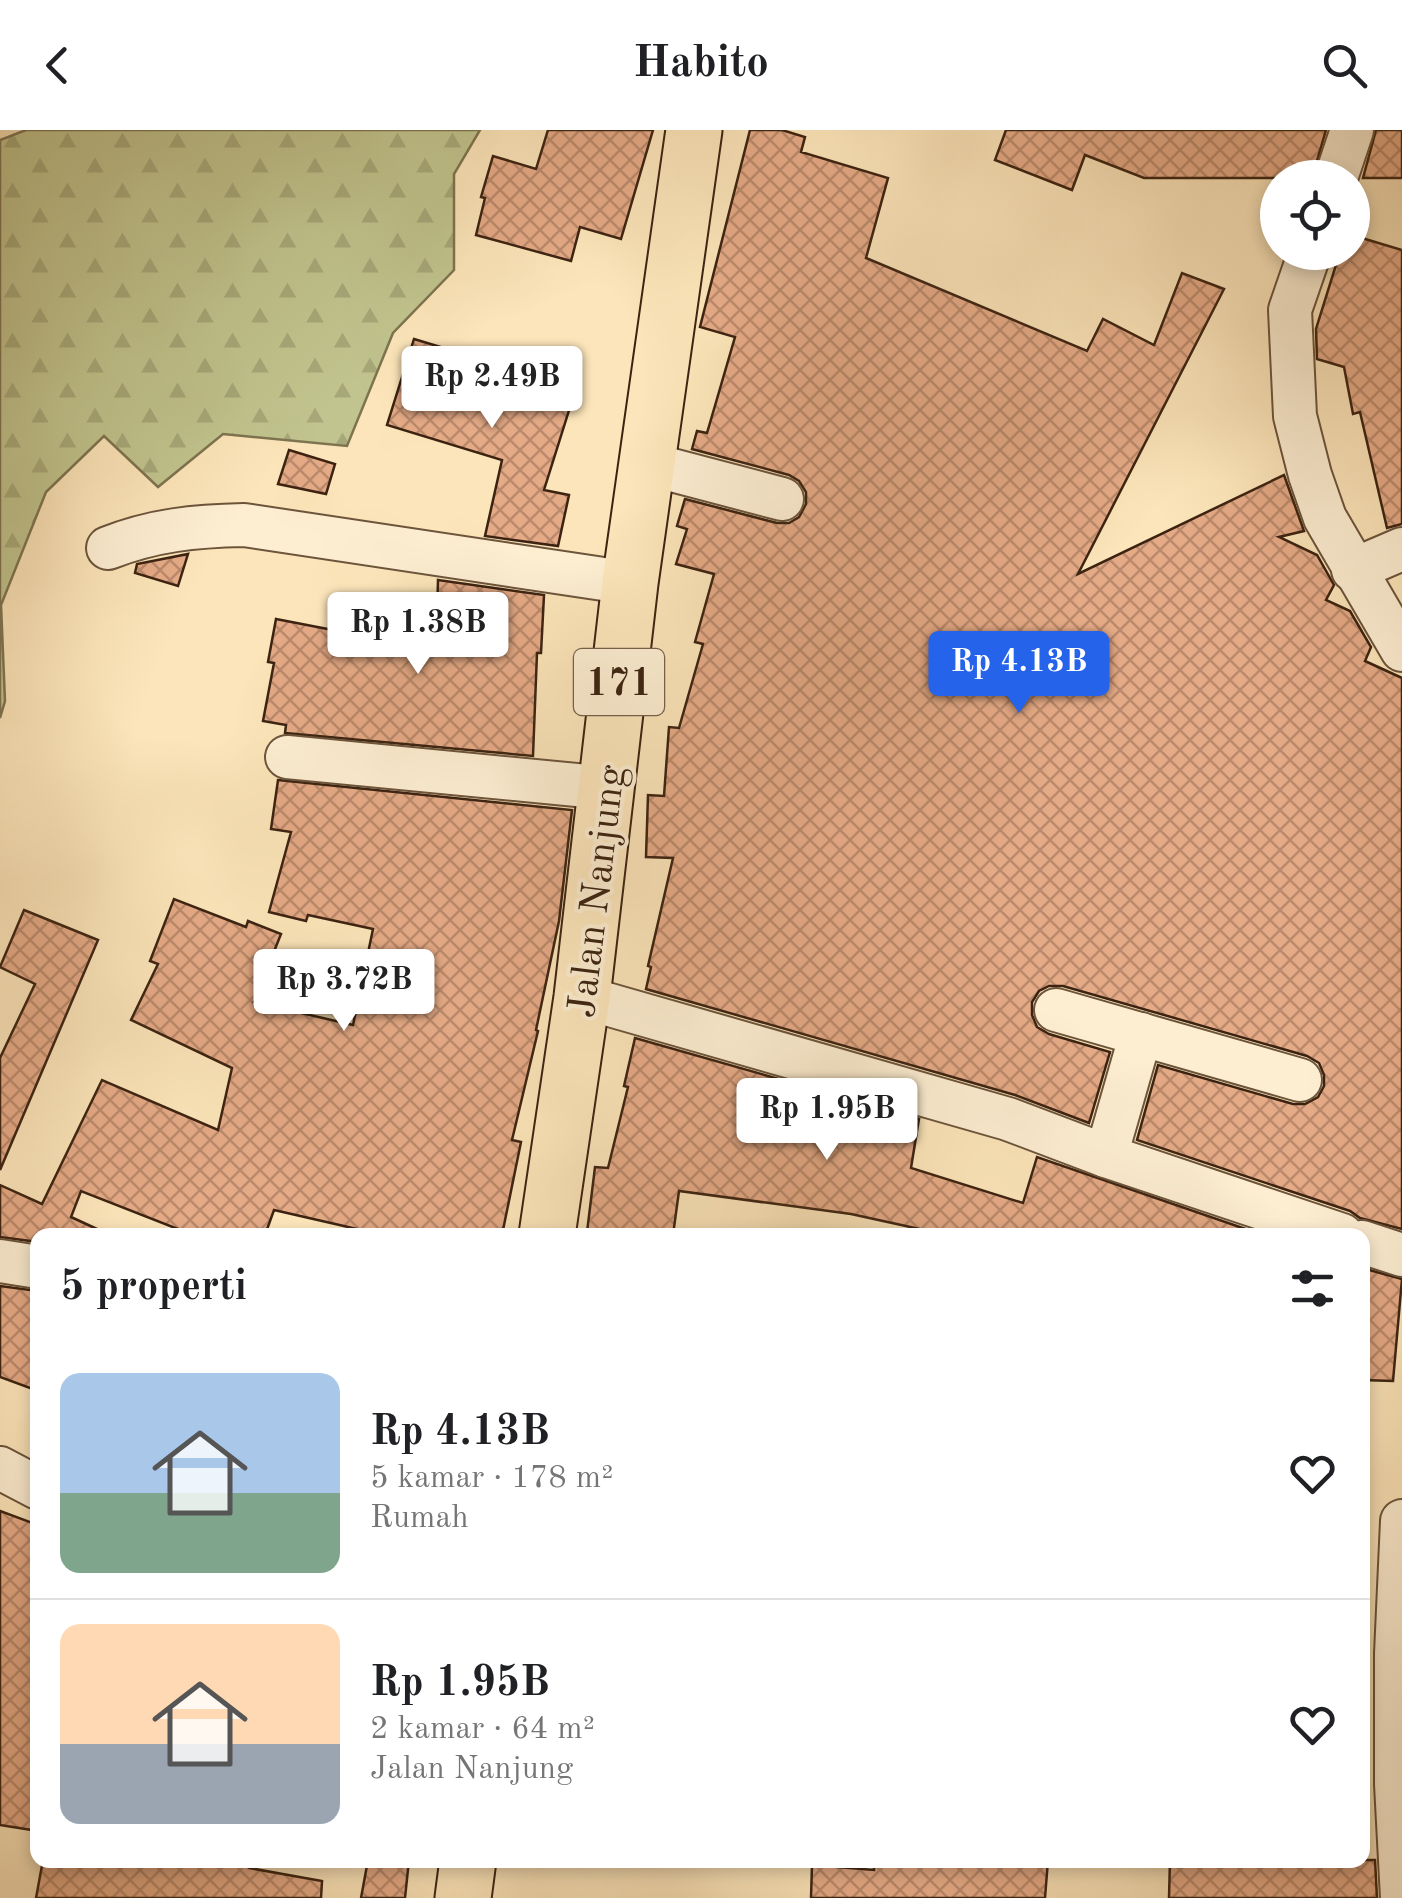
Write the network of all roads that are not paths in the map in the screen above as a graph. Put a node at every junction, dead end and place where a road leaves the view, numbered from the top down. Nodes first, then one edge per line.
1 (694, 130) edge
2 (1352, 130) edge
3 (1342, 160) edge
4 (1304, 270) edge
5 (649, 464) junction
6 (782, 498) dead end
7 (108, 548) dead end
8 (1402, 550) edge
9 (1353, 570) junction
10 (630, 584) junction
11 (1402, 650) edge
12 (288, 757) dead end
13 (608, 788) junction
14 (582, 997) junction
15 (1056, 1010) dead end
16 (1141, 1034) junction
17 (1300, 1080) dead end
18 (1106, 1156) junction
19 (548, 1228) edge
20 (1321, 1228) edge
21 (1370, 1245) edge
22 (1402, 1255) edge
23 (0, 1261) edge
24 (30, 1266) edge
25 (0, 1468) edge
26 (30, 1484) edge
27 (1402, 1522) edge
28 (467, 1868) edge
29 (463, 1898) edge
30 (1402, 1898) edge

1 - 5 main road, Jalan Nanjung / 171
2 - 3 street
4 - 9 street
5 - 6 street
5 - 10 main road, Jalan Nanjung / 171
7 - 10 street
8 - 9 street
9 - 11 street
10 - 13 main road, Jalan Nanjung / 171
12 - 13 street
13 - 14 main road, Jalan Nanjung / 171
14 - 18 street
14 - 19 main road, Jalan Nanjung / 171
15 - 16 street
16 - 17 street
16 - 18 street
18 - 20 street
21 - 22 street
23 - 24 street
25 - 26 street
27 - 30 street
28 - 29 main road

